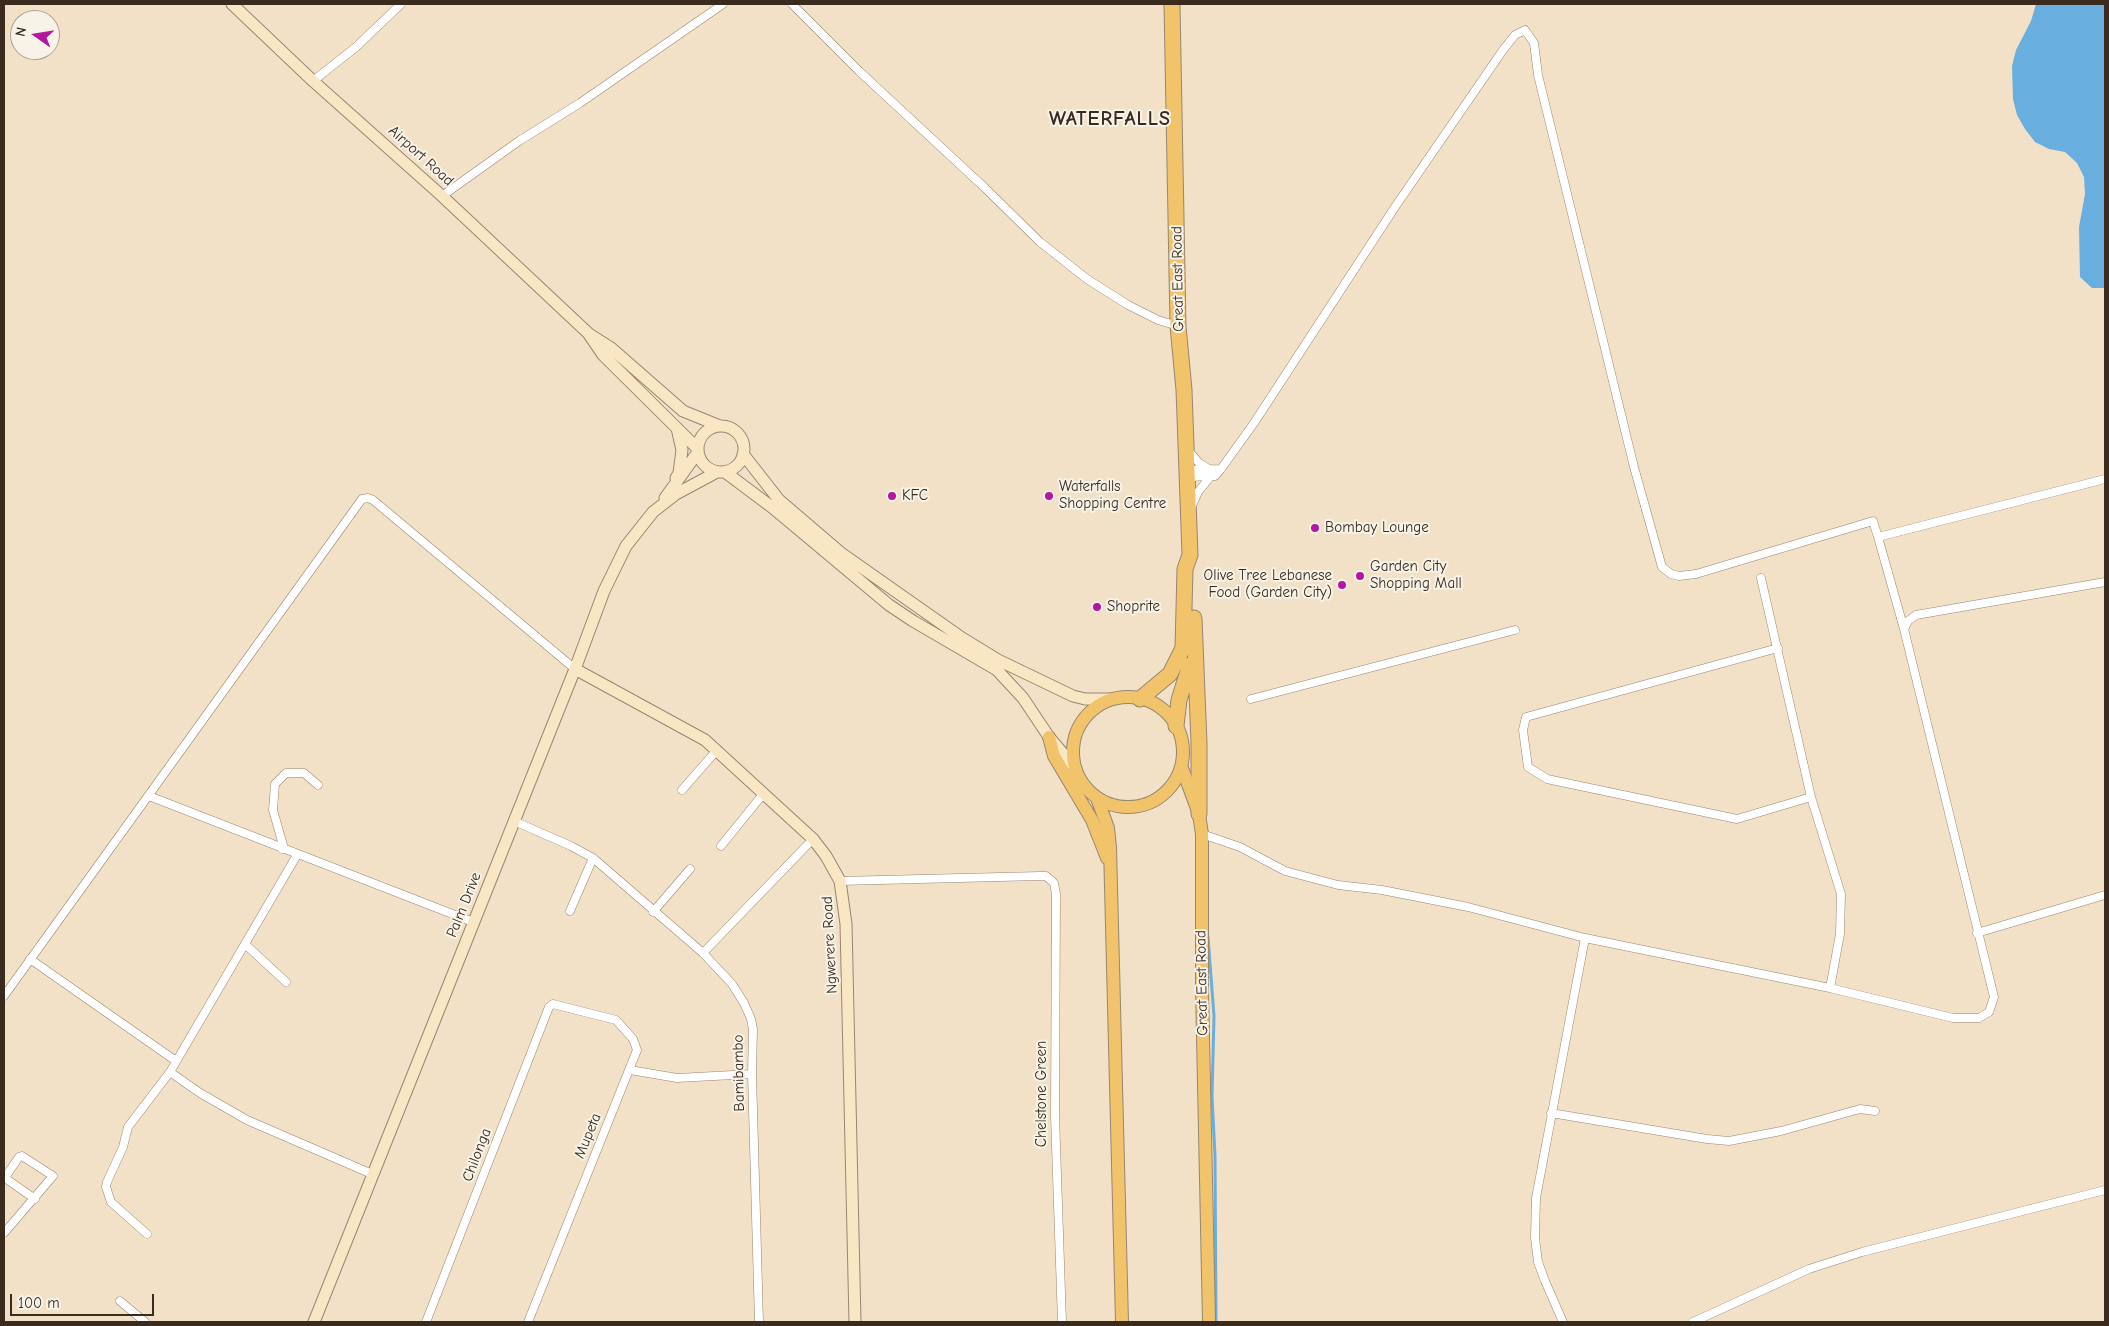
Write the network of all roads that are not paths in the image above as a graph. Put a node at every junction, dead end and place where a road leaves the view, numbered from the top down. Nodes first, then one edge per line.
1 (232, 4) edge
2 (401, 4) edge
3 (723, 4) edge
4 (792, 4) edge
5 (1172, 4) edge
6 (314, 81) junction
7 (442, 196) junction
8 (1178, 326) junction
9 (588, 333) junction
10 (720, 426) junction
11 (677, 428) junction
12 (1187, 449) junction
13 (698, 451) junction
14 (743, 454) junction
15 (721, 472) junction
16 (1187, 473) junction
17 (1212, 474) junction
18 (2105, 479) edge
19 (669, 493) junction
20 (658, 508) junction
21 (1189, 512) junction
22 (1878, 537) junction
23 (1190, 555) junction
24 (1761, 578) dead end
25 (2105, 582) edge
26 (1904, 629) junction
27 (1515, 630) dead end
28 (1194, 644) junction
29 (1778, 648) junction
30 (575, 669) junction
31 (1112, 699) junction
32 (1140, 699) junction
33 (1251, 699) dead end
34 (1176, 726) junction
35 (1049, 737) junction
36 (717, 750) junction
37 (1182, 768) junction
38 (1076, 769) junction
39 (318, 785) dead end
40 (682, 790) dead end
41 (764, 793) junction
42 (148, 796) junction
43 (1811, 797) junction
44 (1097, 798) junction
45 (1199, 814) junction
46 (514, 821) junction
47 (1202, 834) junction
48 (813, 839) junction
49 (721, 846) dead end
50 (282, 849) junction
51 (297, 855) junction
52 (593, 858) junction
53 (1111, 868) junction
54 (690, 869) dead end
55 (840, 881) junction
56 (2105, 895) edge
57 (570, 911) dead end
58 (654, 912) junction
59 (473, 922) junction
60 (1977, 933) junction
61 (1585, 938) junction
62 (245, 944) junction
63 (703, 953) junction
64 (30, 959) junction
65 (286, 982) dead end
66 (1830, 988) junction
67 (4, 996) edge
68 (558, 1005) joint
69 (176, 1061) junction
70 (630, 1070) junction
71 (170, 1072) junction
72 (752, 1074) junction
73 (1875, 1111) dead end
74 (1550, 1113) junction
75 (372, 1174) junction
76 (4, 1179) edge
77 (2105, 1190) edge
78 (34, 1199) junction
79 (4, 1233) edge
80 (147, 1234) dead end
81 (120, 1301) dead end
82 (1561, 1321) edge
83 (145, 1322) edge
84 (314, 1322) edge
85 (426, 1322) edge
86 (528, 1322) edge
87 (759, 1322) edge
88 (855, 1322) edge
89 (1062, 1322) edge
90 (1122, 1322) edge
91 (1209, 1322) edge
92 (1693, 1322) edge

1 - 6 street, Airport Road
2 - 6 street
3 - 7 street
4 - 8 street
5 - 8 highway, Great East Road
6 - 7 street, Airport Road
7 - 9 street, Airport Road
8 - 12 highway, Great East Road
9 - 10 street, Airport Road
9 - 11 street, Airport Road
10 - 13 street
10 - 14 street
11 - 13 street, Airport Road
11 - 19 street, Palm Drive
12 - 16 highway, Great East Road
12 - 17 street
13 - 15 street
13 - 19 street, Palm Drive
14 - 15 street
14 - 31 street
15 - 20 street, Palm Drive
15 - 35 street
16 - 17 street
16 - 21 highway, Great East Road
17 - 21 street
17 - 22 street
18 - 22 street
19 - 20 street, Palm Drive
20 - 30 street, Palm Drive
21 - 23 highway, Great East Road
22 - 26 street
23 - 28 highway, Great East Road
23 - 32 highway, Great East Road
24 - 29 street
25 - 26 street
26 - 60 street
27 - 33 street
28 - 34 highway, Great East Road
28 - 45 highway, Great East Road
29 - 43 street
29 - 43 street
30 - 36 street, Ngwerere Road
30 - 42 street
30 - 46 street, Palm Drive
31 - 32 main road
31 - 38 main road
32 - 34 main road
34 - 37 main road
35 - 38 street
35 - 53 main road
36 - 40 street
36 - 41 street, Ngwerere Road
37 - 44 main road
37 - 45 main road
38 - 44 main road
39 - 50 street
41 - 48 street, Ngwerere Road
41 - 49 street
42 - 50 street
42 - 64 street
43 - 66 street
44 - 53 main road
45 - 47 main road, Great East Road
46 - 52 street, Bamibambo
46 - 59 street, Palm Drive
47 - 61 street
47 - 91 main road, Great East Road
48 - 55 street, Ngwerere Road
48 - 63 street
50 - 51 street
51 - 59 street
51 - 62 street
52 - 57 street
52 - 58 street, Bamibambo
53 - 90 main road
54 - 58 street
55 - 88 street, Ngwerere Road
55 - 89 street, Chelstone Green
56 - 60 street
58 - 63 street, Bamibambo
59 - 75 street, Palm Drive
60 - 66 street
61 - 66 street
61 - 74 street
62 - 65 street
62 - 69 street
63 - 72 street, Bamibambo
64 - 67 street
64 - 69 street
68 - 70 street, Mupeta
68 - 85 street, Chilonga
69 - 71 street
70 - 72 street
70 - 86 street, Mupeta
71 - 75 street
71 - 80 street
72 - 87 street, Bamibambo
73 - 74 street
74 - 82 street
75 - 84 street, Palm Drive
76 - 78 street
76 - 78 street
77 - 92 street
78 - 79 street
81 - 83 street

